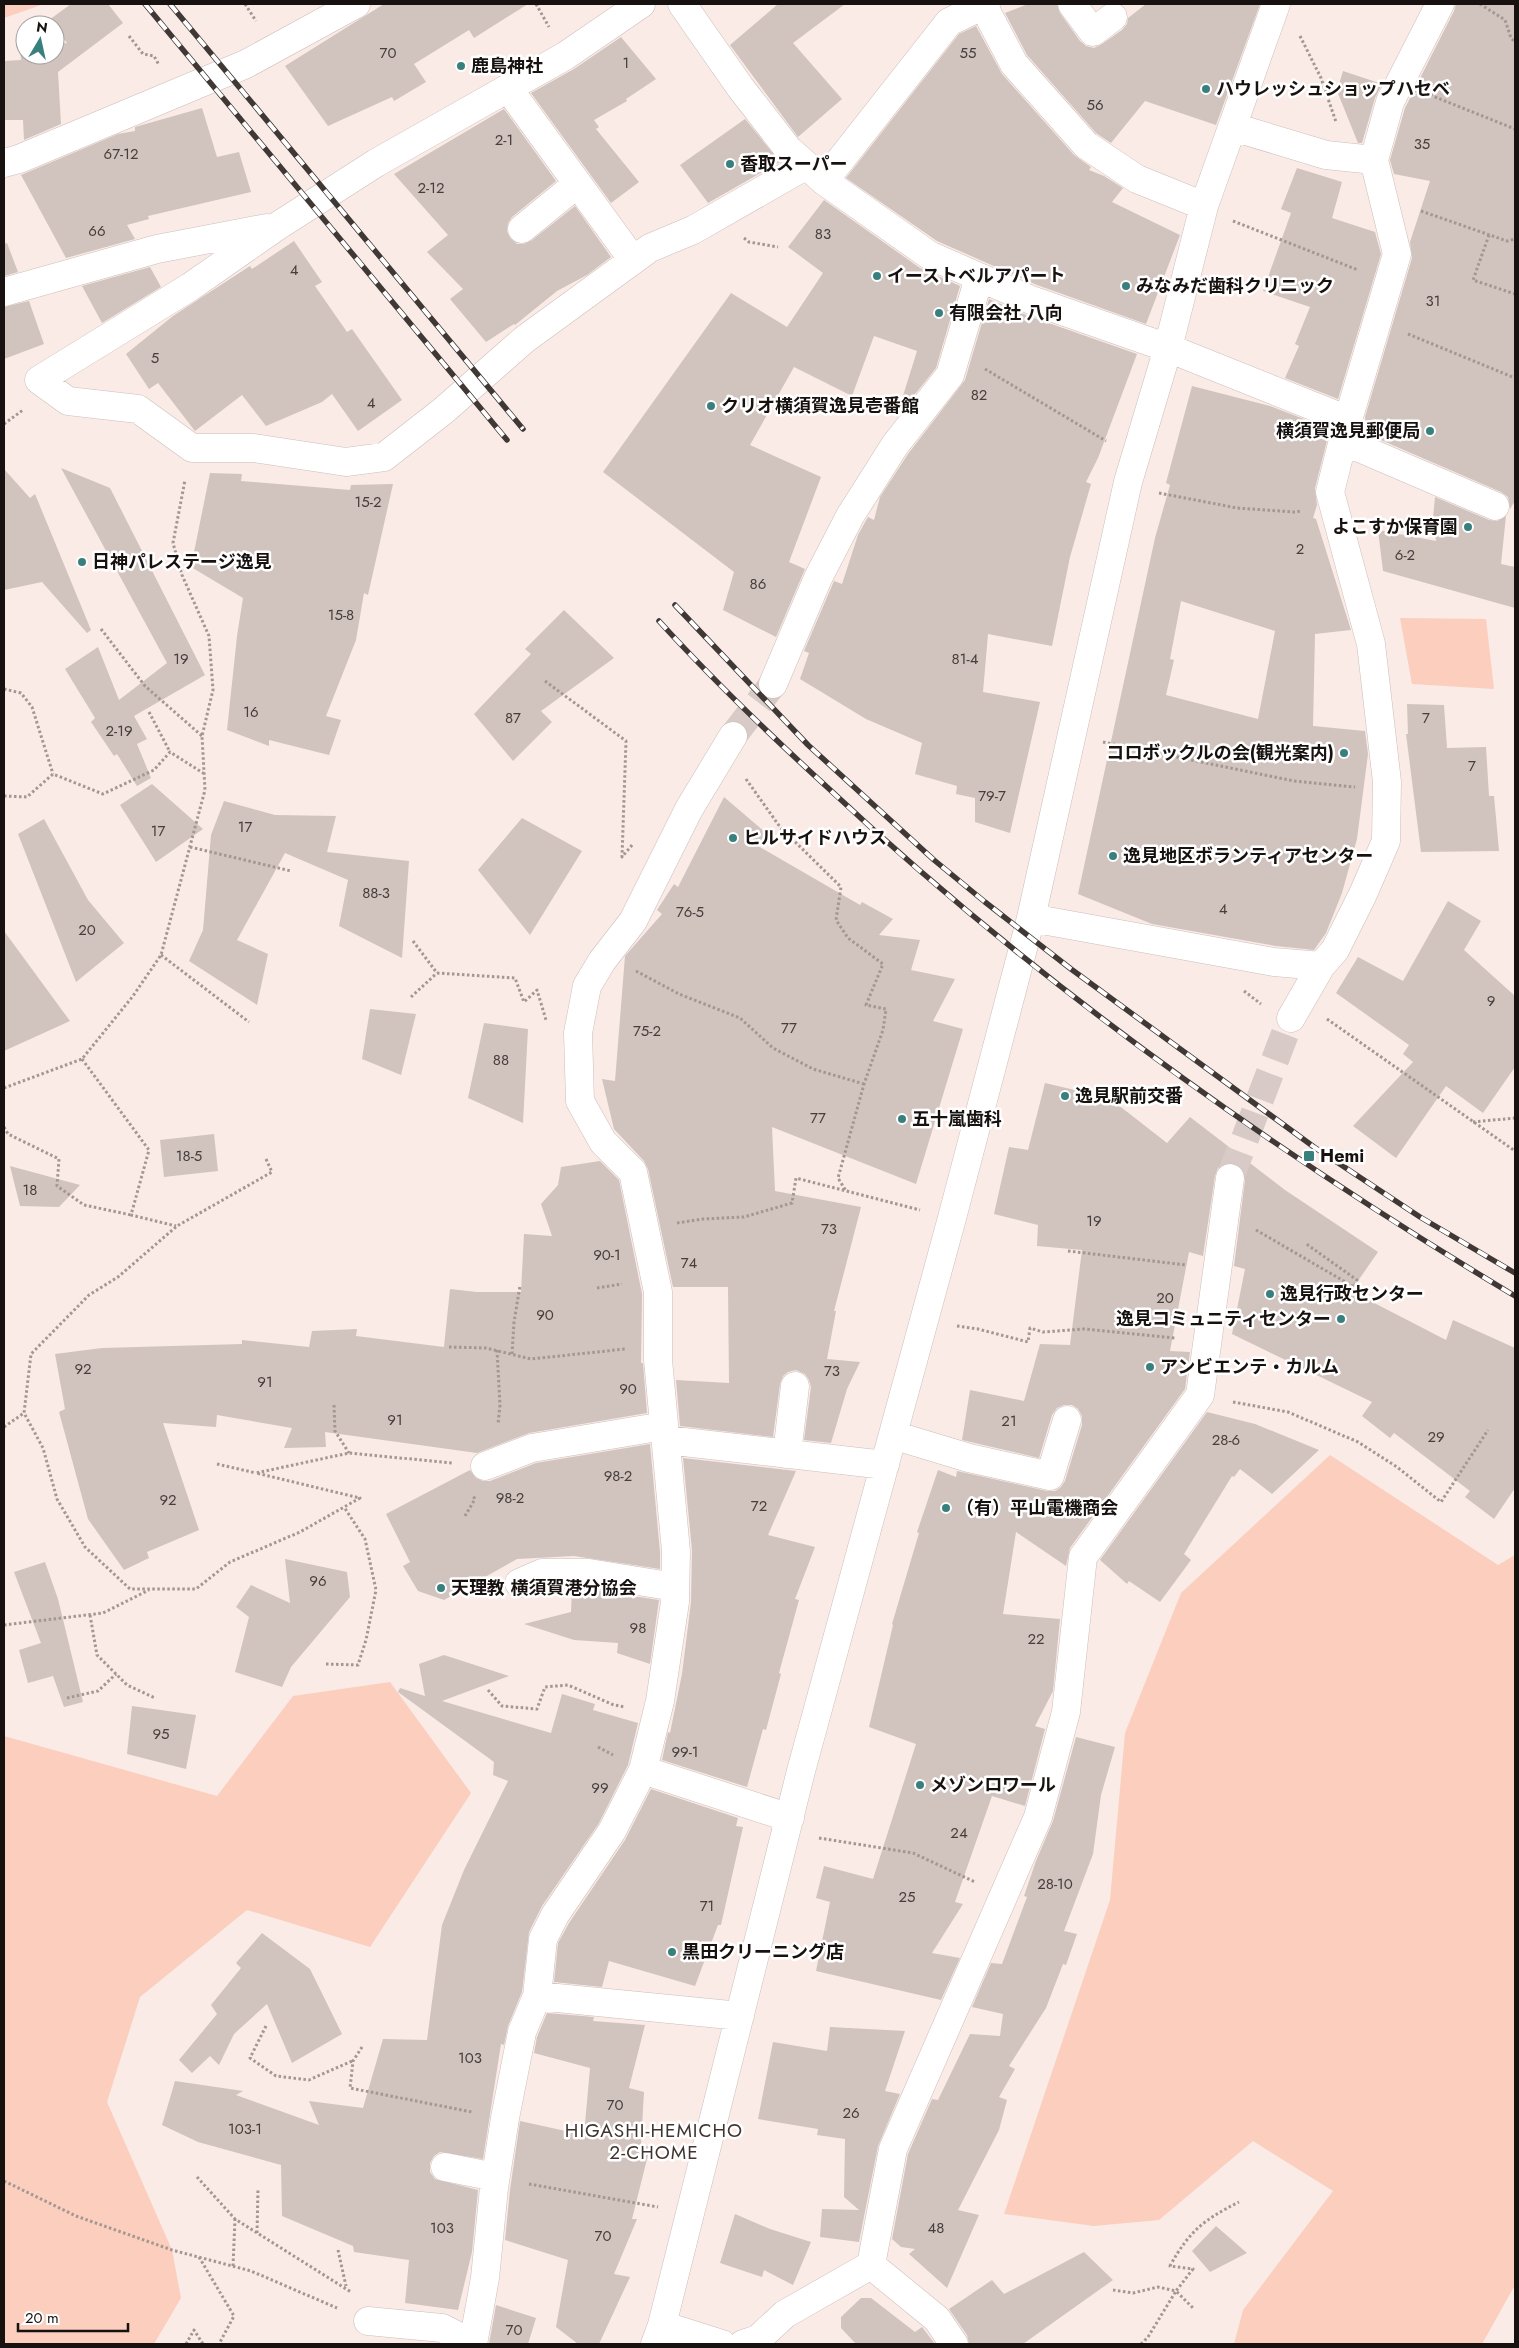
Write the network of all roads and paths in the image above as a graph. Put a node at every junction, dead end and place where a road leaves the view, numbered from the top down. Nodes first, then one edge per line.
1 (356, 4) edge
2 (641, 4) edge
3 (682, 4) edge
4 (985, 4) edge
5 (1072, 4) edge
6 (1276, 4) edge
7 (1440, 4) edge
8 (1480, 4) edge
9 (1113, 17) dead end
10 (1296, 29) dead end
11 (129, 36) dead end
12 (1515, 42) edge
13 (1399, 83) junction
14 (508, 88) junction
15 (176, 93) junction
16 (1232, 127) junction
17 (1515, 129) edge
18 (1362, 159) junction
19 (4, 163) edge
20 (815, 174) junction
21 (577, 184) junction
22 (1383, 197) junction
23 (1204, 208) junction
24 (276, 226) junction
25 (522, 229) dead end
26 (1490, 235) junction
27 (1515, 239) edge
28 (633, 260) junction
29 (979, 278) junction
30 (1388, 282) junction
31 (4, 292) edge
32 (1515, 294) edge
33 (1376, 323) junction
34 (1168, 348) junction
35 (957, 352) junction
36 (1515, 378) edge
37 (1346, 430) junction
38 (192, 448) junction
39 (1132, 470) junction
40 (1334, 504) junction
41 (1495, 506) dead end
42 (102, 629) dead end
43 (545, 681) dead end
44 (773, 684) tunnel mouth
45 (4, 689) edge
46 (149, 712) dead end
47 (202, 736) junction
48 (1070, 736) junction
49 (728, 744) joint
50 (170, 752) junction
51 (53, 774) junction
52 (203, 774) junction
53 (1387, 790) junction
54 (4, 796) edge
55 (638, 837) dead end
56 (190, 847) junction
57 (291, 871) dead end
58 (1031, 918) junction
59 (413, 942) dead end
60 (161, 955) junction
61 (607, 955) junction
62 (1321, 966) junction
63 (437, 973) junction
64 (411, 997) dead end
65 (524, 1002) dead end
66 (1296, 1010) joint
67 (249, 1022) dead end
68 (82, 1059) junction
69 (864, 1084) junction
70 (4, 1088) edge
71 (1515, 1118) edge
72 (1472, 1122) junction
73 (4, 1127) edge
74 (1515, 1151) edge
75 (266, 1160) dead end
76 (1230, 1178) tunnel mouth
77 (846, 1191) junction
78 (131, 1215) junction
79 (952, 1218) junction
80 (177, 1226) junction
81 (644, 1228) junction
82 (1274, 1241) dead end
83 (1305, 1243) dead end
84 (1068, 1251) dead end
85 (1218, 1270) junction
86 (520, 1286) dead end
87 (924, 1322) junction
88 (1208, 1341) junction
89 (658, 1346) junction
90 (449, 1347) dead end
91 (497, 1350) junction
92 (512, 1354) junction
93 (795, 1386) dead end
94 (1200, 1396) junction
95 (334, 1405) dead end
96 (24, 1413) junction
97 (1067, 1420) dead end
98 (4, 1427) edge
99 (1488, 1430) dead end
100 (665, 1433) junction
101 (893, 1436) junction
102 (349, 1453) junction
103 (787, 1454) junction
104 (217, 1464) dead end
105 (490, 1464) junction
106 (885, 1465) junction
107 (256, 1474) junction
108 (344, 1507) junction
109 (519, 1583) dead end
110 (675, 1587) junction
111 (152, 1589) junction
112 (90, 1615) junction
113 (4, 1625) edge
114 (326, 1664) dead end
115 (116, 1674) junction
116 (488, 1690) dead end
117 (67, 1698) dead end
118 (156, 1698) dead end
119 (657, 1713) junction
120 (643, 1770) junction
121 (788, 1825) junction
122 (1003, 1896) junction
123 (537, 1996) junction
124 (740, 2016) junction
125 (266, 2026) dead end
126 (362, 2046) dead end
127 (353, 2061) junction
128 (505, 2118) junction
129 (445, 2167) dead end
130 (197, 2177) dead end
131 (495, 2177) junction
132 (4, 2181) edge
133 (258, 2189) dead end
134 (1239, 2202) dead end
135 (691, 2212) junction
136 (235, 2219) junction
137 (257, 2233) junction
138 (338, 2250) dead end
139 (199, 2257) junction
140 (871, 2265) junction
141 (233, 2266) junction
142 (346, 2287) junction
143 (1113, 2290) dead end
144 (1176, 2291) junction
145 (1193, 2308) dead end
146 (375, 2321) junction
147 (659, 2335) edge
148 (186, 2344) edge
149 (203, 2344) edge
150 (219, 2344) edge
151 (722, 2344) edge
152 (743, 2344) edge
153 (954, 2344) edge
154 (1140, 2344) edge

1 - 15 street
2 - 14 street
3 - 20 street
4 - 20 street
4 - 23 street
5 - 9 street
6 - 16 street
7 - 13 street
8 - 12 path
10 - 18 path
11 - 15 path
13 - 17 path
13 - 18 street
14 - 21 street
14 - 24 street
15 - 19 street
16 - 18 street
16 - 23 street
18 - 22 street
20 - 28 street
20 - 29 street
21 - 25 street
21 - 28 street
22 - 26 path
22 - 30 street
23 - 30 path
23 - 34 street
24 - 31 street
24 - 38 street
26 - 27 path
26 - 32 path
28 - 38 street
29 - 34 street
29 - 35 street
30 - 33 street
33 - 36 path
33 - 37 street
34 - 37 street
34 - 39 street
35 - 39 path
35 - 44 street
37 - 40 street
37 - 41 street
38 - 47 path
39 - 40 path
39 - 48 street
40 - 53 street
42 - 47 path
43 - 55 path
45 - 51 path
46 - 50 path
47 - 52 path
48 - 53 path
48 - 58 street
49 - 61 street
49 - 69 path
50 - 51 path
50 - 52 path
51 - 54 path
52 - 56 path
53 - 62 street
56 - 57 path
56 - 60 path
58 - 62 street
58 - 79 street
59 - 63 path
60 - 67 path
60 - 68 path
61 - 69 path
61 - 81 street
62 - 66 street
63 - 64 path
63 - 65 path
66 - 72 path
68 - 70 path
68 - 78 path
69 - 77 path
71 - 72 path
72 - 74 path
73 - 78 path
75 - 80 path
76 - 85 street
77 - 79 path
77 - 81 path
78 - 80 path
79 - 87 street
80 - 96 path
81 - 89 street
82 - 83 path
84 - 85 path
85 - 88 street
86 - 92 path
87 - 88 path
87 - 101 street
88 - 94 street
89 - 92 path
89 - 100 street
90 - 91 path
91 - 92 path
91 - 105 path
93 - 103 street
94 - 99 path
94 - 122 street
95 - 102 path
96 - 98 path
96 - 111 path
97 - 101 street
100 - 103 street
100 - 105 street
100 - 110 street
101 - 106 street
102 - 105 path
102 - 107 path
103 - 106 street
104 - 107 path
106 - 121 street
107 - 108 path
108 - 111 path
108 - 114 path
109 - 110 street
110 - 119 street
111 - 112 path
112 - 113 path
112 - 115 path
115 - 117 path
115 - 118 path
116 - 119 path
119 - 120 street
120 - 121 street
120 - 123 street
121 - 122 path
121 - 124 street
122 - 140 street
123 - 124 street
123 - 128 street
124 - 135 street
125 - 127 path
126 - 127 path
127 - 128 path
128 - 131 street
129 - 131 street
130 - 136 path
131 - 135 path
131 - 146 street
132 - 139 path
133 - 137 path
134 - 144 path
135 - 147 street
136 - 137 path
136 - 141 path
137 - 142 path
138 - 142 path
139 - 141 path
139 - 150 path
140 - 152 street
140 - 153 street
141 - 146 path
142 - 146 path
143 - 144 path
144 - 145 path
144 - 154 path
147 - 151 street
148 - 149 path

